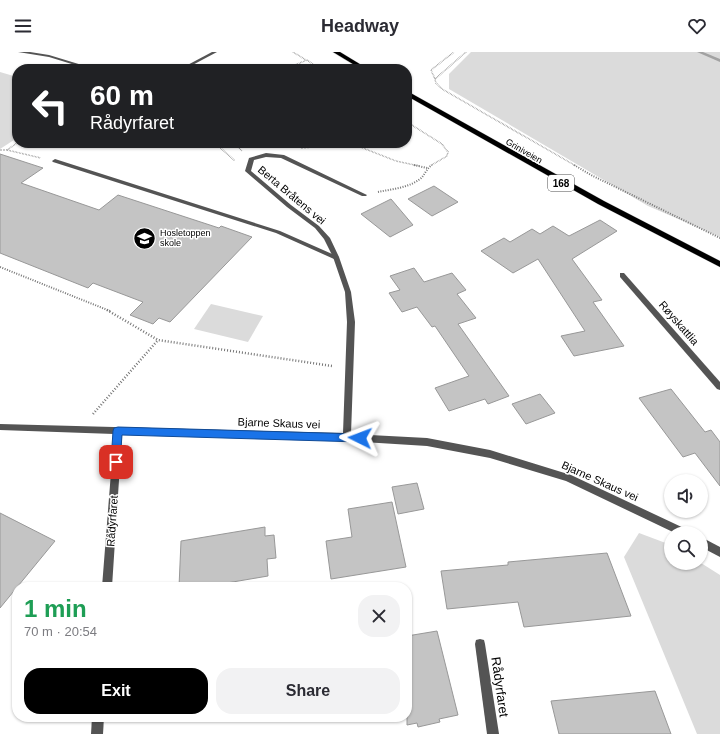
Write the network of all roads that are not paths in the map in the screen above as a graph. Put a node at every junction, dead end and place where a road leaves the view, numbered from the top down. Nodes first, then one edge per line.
1 (20, 52) edge
2 (215, 52) edge
3 (336, 52) edge
4 (76, 64) edge
5 (192, 64) edge
6 (356, 64) edge
7 (412, 96) edge
8 (55, 161) road end
9 (364, 195) road end
10 (336, 257) junction
11 (720, 264) edge
12 (622, 275) dead end
13 (720, 387) edge
14 (0, 427) edge
15 (118, 431) junction
16 (347, 437) junction
17 (669, 526) edge
18 (708, 546) edge
19 (720, 552) edge
20 (107, 582) edge
21 (480, 644) dead end
22 (98, 722) edge
23 (97, 734) edge
24 (493, 734) edge

1 - 4 street
2 - 5 street
3 - 6 main road
7 - 11 main road, Griniveien / 168
8 - 10 street
9 - 10 street, Berta Bråtens vei
10 - 16 street, Berta Bråtens vei
12 - 13 street, Røyskattlia
14 - 15 street, Bjarne Skaus vei
15 - 16 street, Bjarne Skaus vei
15 - 20 street, Rådyrfaret
16 - 17 street, Bjarne Skaus vei
18 - 19 street
21 - 24 street, Rådyrfaret
22 - 23 street

